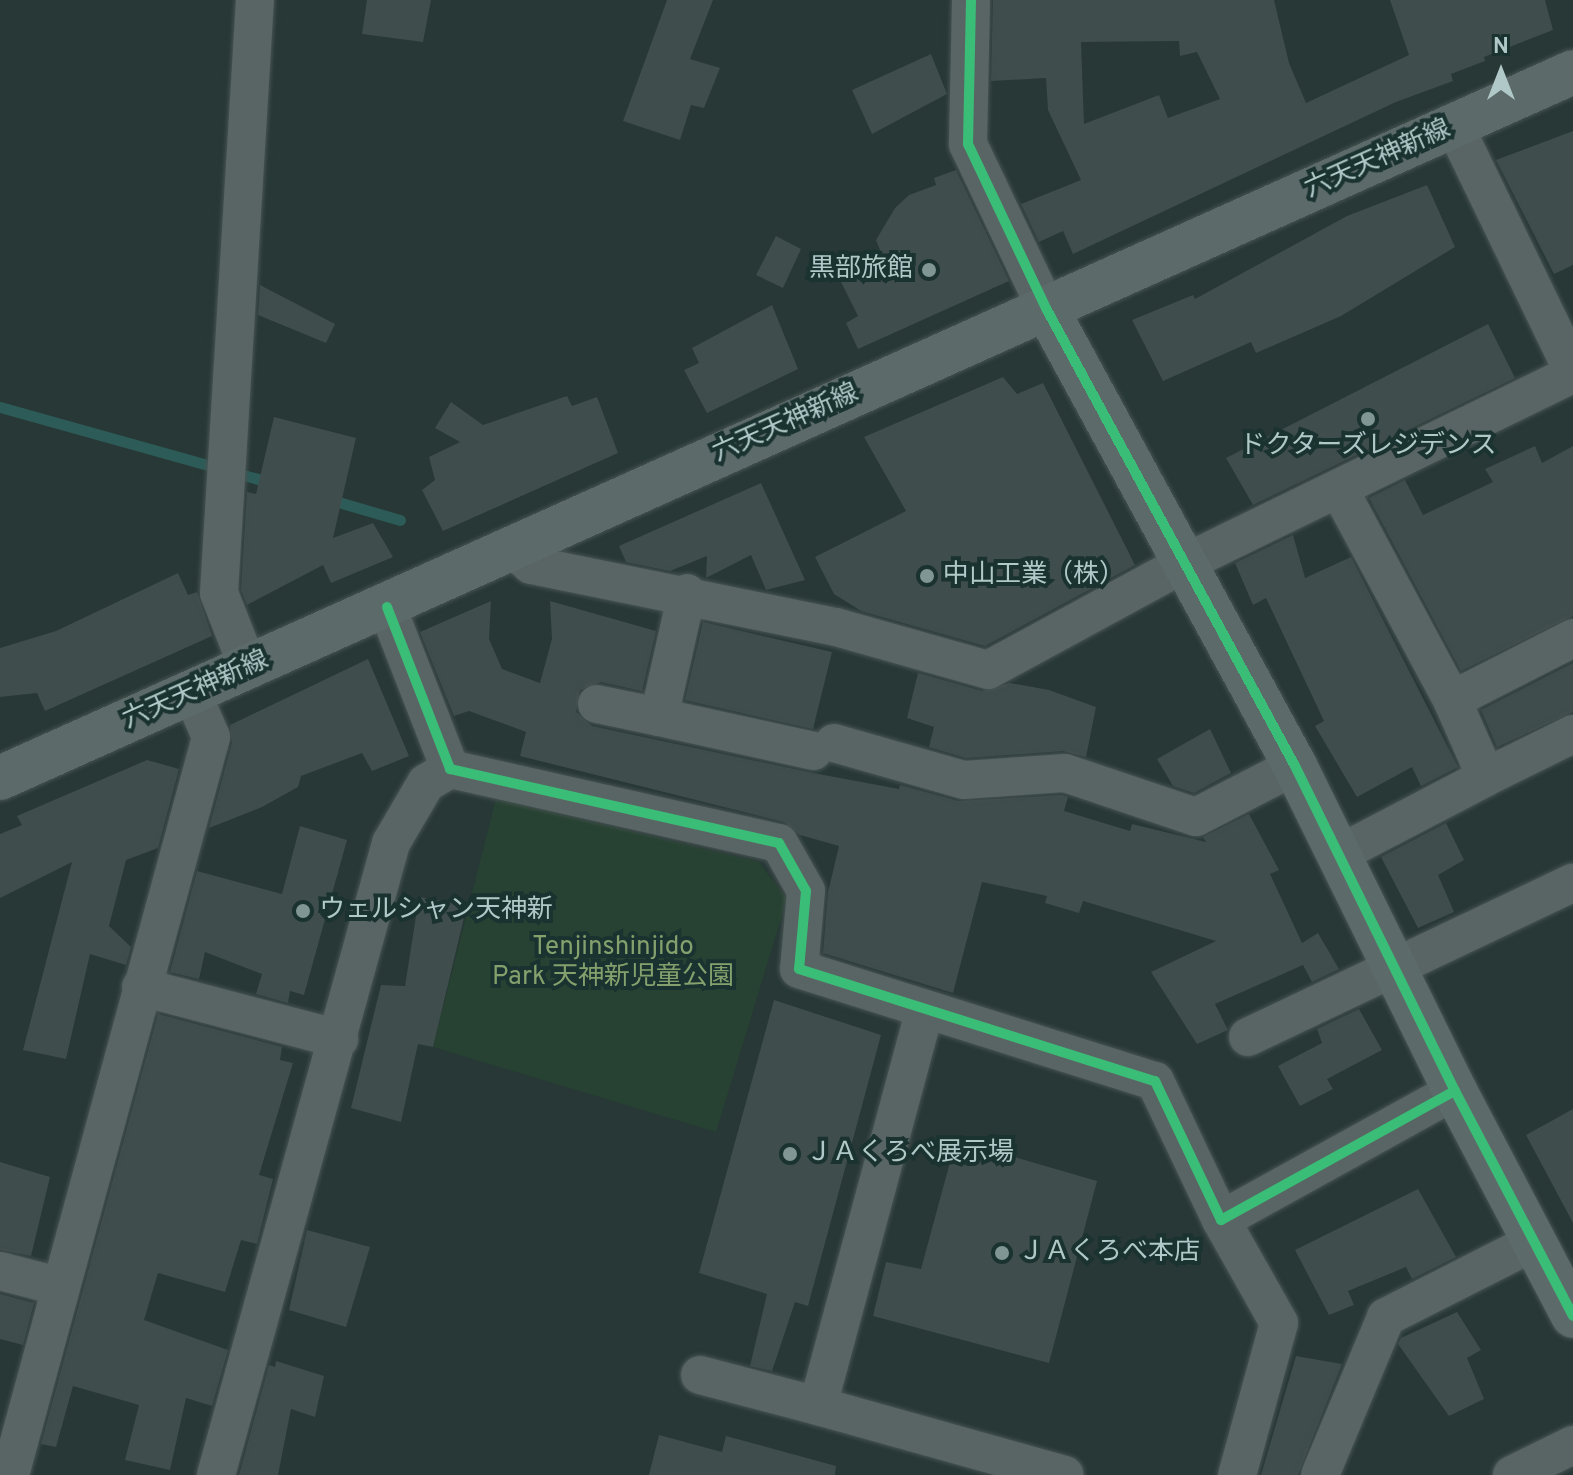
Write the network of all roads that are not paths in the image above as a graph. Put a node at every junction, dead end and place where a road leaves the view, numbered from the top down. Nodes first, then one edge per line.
1 (255, 0) edge
2 (971, 0) edge
3 (1573, 72) edge
4 (1454, 125) junction
5 (1047, 310) junction
6 (1573, 372) edge
7 (1340, 491) junction
8 (510, 546) junction
9 (1185, 563) junction
10 (687, 593) junction
11 (387, 607) junction
12 (1573, 638) edge
13 (248, 667) junction
14 (192, 693) junction
15 (1452, 700) junction
16 (597, 704) dead end
17 (659, 717) junction
18 (1573, 734) edge
19 (1295, 766) junction
20 (450, 769) junction
21 (1486, 777) junction
22 (0, 778) edge
23 (1339, 854) junction
24 (1573, 883) edge
25 (1398, 970) junction
26 (141, 987) junction
27 (925, 1009) junction
28 (1248, 1037) dead end
29 (339, 1039) junction
30 (1455, 1091) junction
31 (1221, 1220) junction
32 (1534, 1242) junction
33 (0, 1271) edge
34 (61, 1287) junction
35 (1573, 1316) edge
36 (700, 1375) dead end
37 (818, 1406) junction
38 (1573, 1445) edge
39 (10, 1475) edge
40 (216, 1475) edge
41 (1065, 1475) edge
42 (1237, 1475) edge
43 (1320, 1475) edge
44 (1512, 1475) edge

1 - 13 street
2 - 5 street
3 - 4 main road, 六天天神新線
4 - 5 main road, 六天天神新線
4 - 6 street
5 - 8 main road, 六天天神新線
5 - 9 main road
6 - 7 street
7 - 9 street
7 - 15 street
8 - 10 street
8 - 11 main road, 六天天神新線
9 - 10 street
9 - 19 main road
10 - 17 street
11 - 13 main road, 六天天神新線
11 - 20 street
12 - 15 street
13 - 14 main road, 六天天神新線
14 - 22 main road, 六天天神新線
14 - 26 street
15 - 21 street
16 - 17 street
17 - 19 street
18 - 21 street
19 - 23 main road
20 - 27 street
20 - 29 street
21 - 23 street
23 - 25 main road
24 - 25 street
25 - 28 street
25 - 30 main road
26 - 29 street
26 - 34 street
27 - 31 street
27 - 37 street
29 - 40 street
30 - 31 street
30 - 32 main road
31 - 42 street
32 - 35 main road
32 - 43 street
33 - 34 street
34 - 39 street
36 - 37 street
37 - 41 street
38 - 44 street

